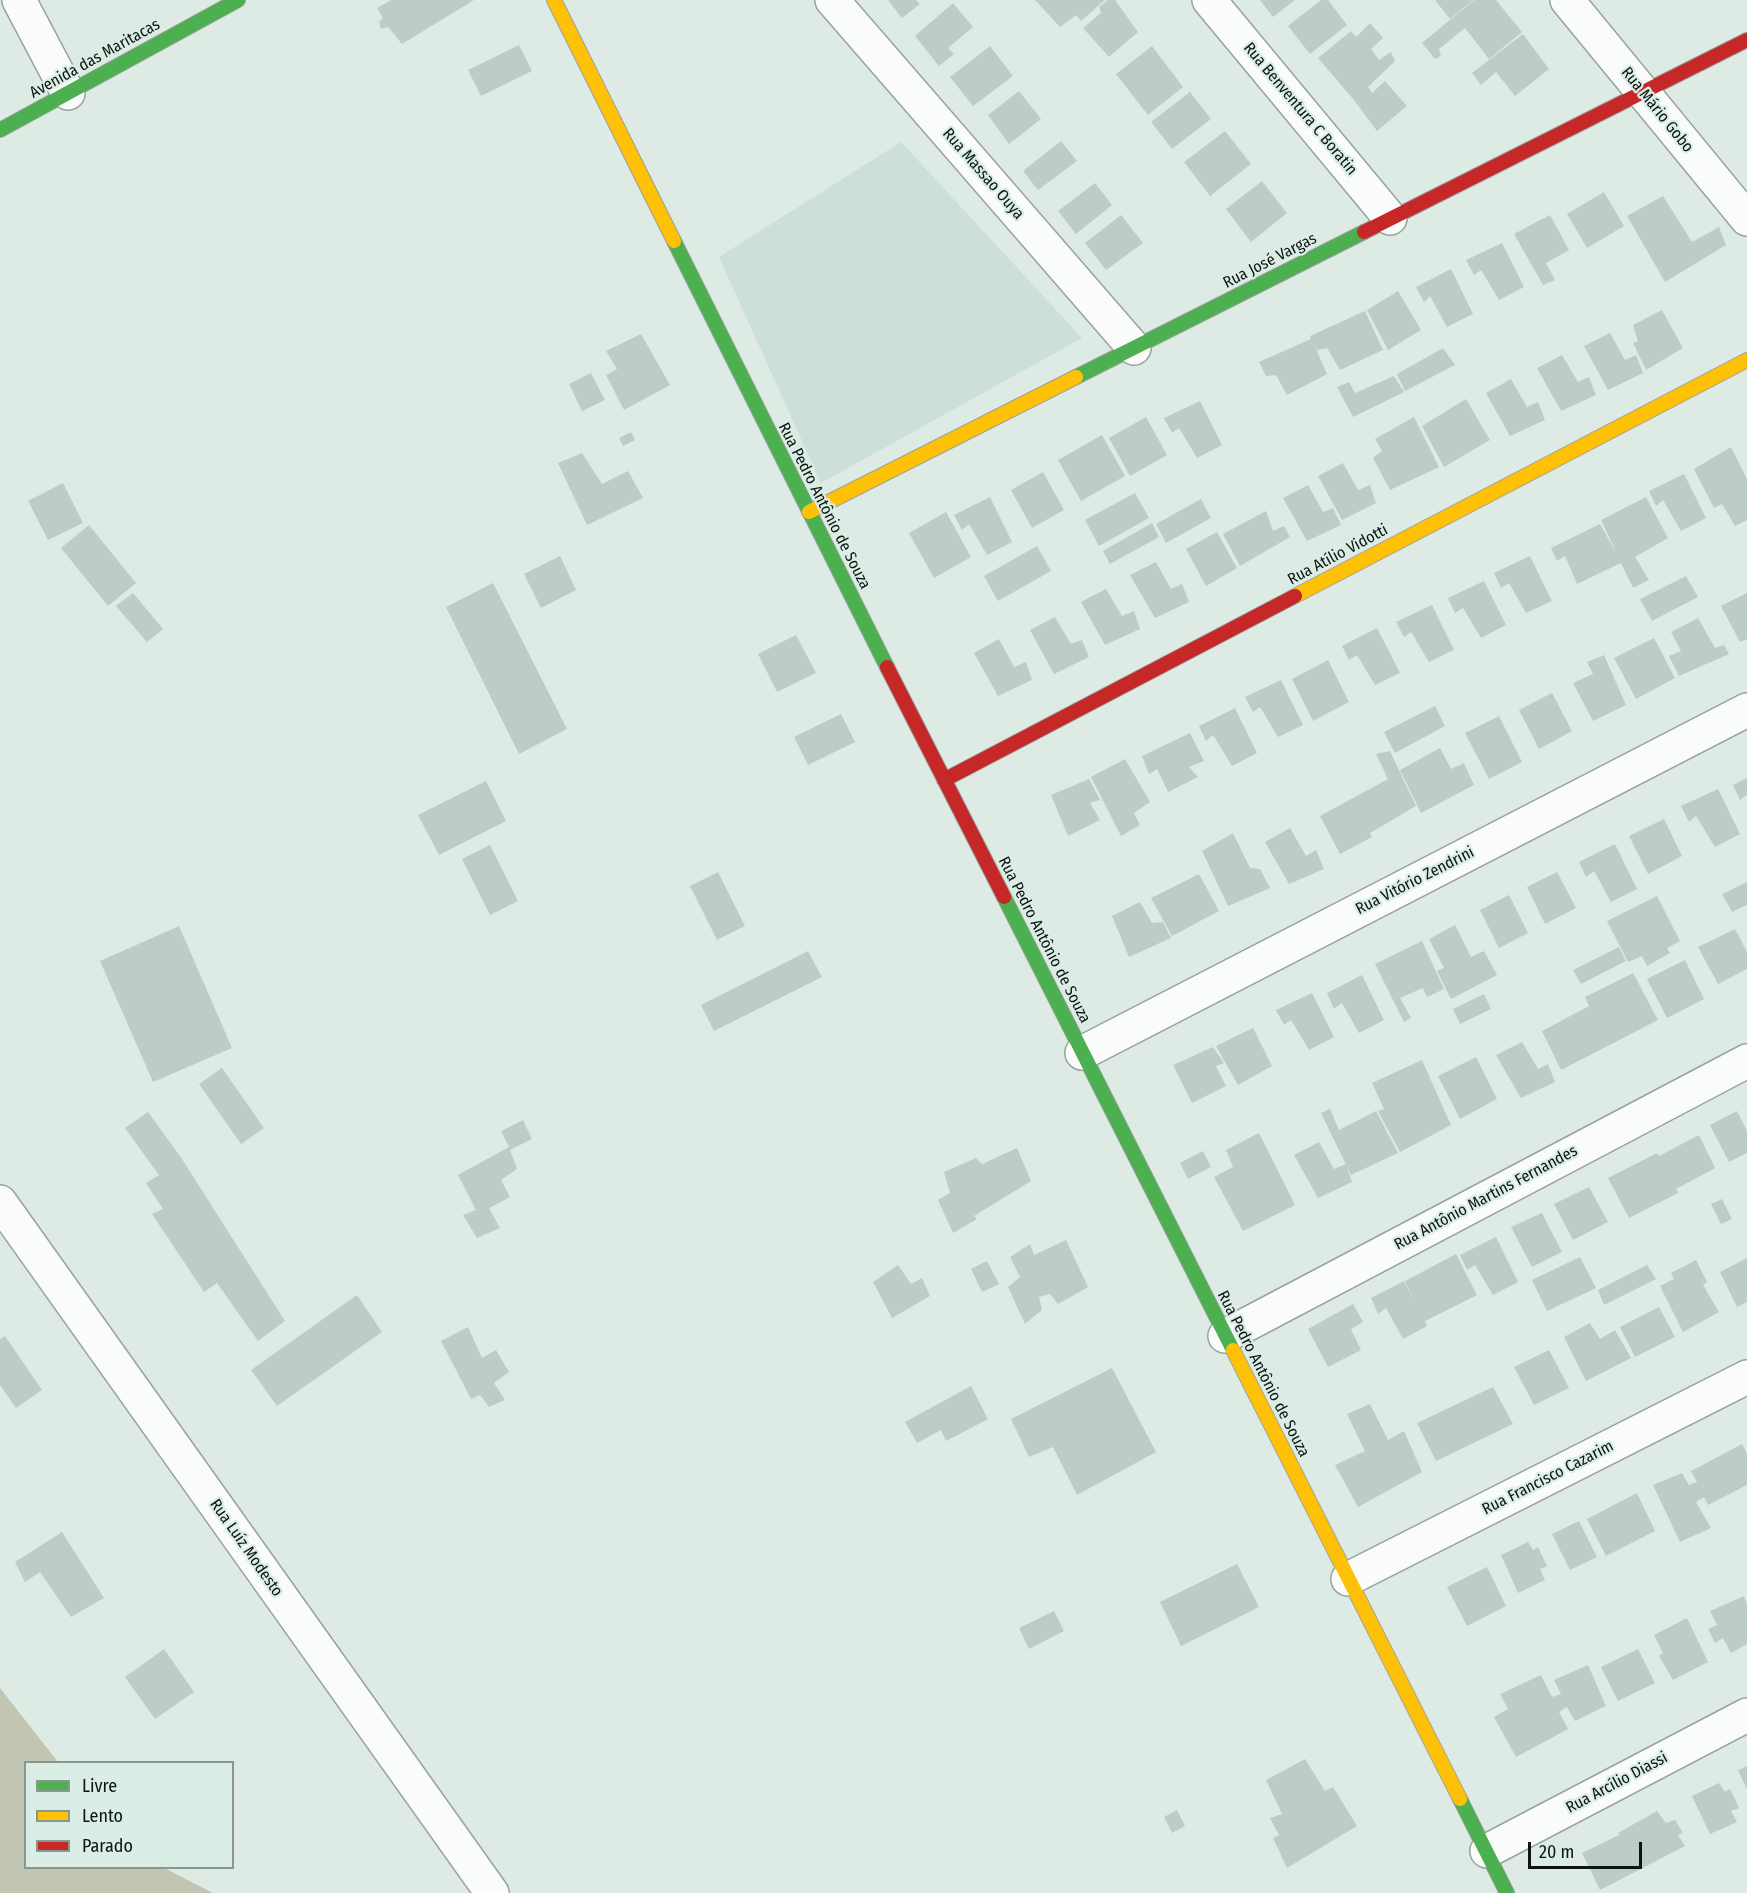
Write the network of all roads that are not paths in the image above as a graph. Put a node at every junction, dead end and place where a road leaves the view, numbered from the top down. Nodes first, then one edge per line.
1 (19, 0) edge
2 (238, 0) edge
3 (554, 0) edge
4 (832, 0) edge
5 (1209, 0) edge
6 (1567, 0) edge
7 (1747, 40) edge
8 (1642, 91) junction
9 (68, 93) junction
10 (0, 130) edge
11 (1390, 218) junction
12 (1747, 219) edge
13 (1134, 348) junction
14 (1747, 360) edge
15 (809, 512) junction
16 (1747, 710) edge
17 (944, 780) junction
18 (1082, 1053) junction
19 (1747, 1061) edge
20 (0, 1202) edge
21 (1225, 1336) junction
22 (1747, 1377) edge
23 (1348, 1579) junction
24 (1747, 1715) edge
25 (1486, 1851) junction
26 (492, 1893) edge
27 (1507, 1893) edge

1 - 9 street
2 - 9 street, Avenida das Maritacas
3 - 15 street, Rua Pedro Antônio de Souza
4 - 13 street, Rua Massao Ouya
5 - 11 street, Rua Benventura C Boratin
6 - 8 street, Rua Mário Gobo
7 - 8 street, Rua José Vargas
8 - 11 street, Rua José Vargas
8 - 12 street, Rua Mário Gobo
9 - 10 street, Avenida das Maritacas
11 - 13 street, Rua José Vargas
13 - 15 street, Rua José Vargas
14 - 17 street, Rua Atílio Vidotti
15 - 17 street, Rua Pedro Antônio de Souza
16 - 18 street, Rua Vitório Zendrini
17 - 18 street, Rua Pedro Antônio de Souza
18 - 21 street, Rua Pedro Antônio de Souza
19 - 21 street, Rua Antônio Martins Fernandes
20 - 26 street, Rua Luíz Modesto
21 - 23 street, Rua Pedro Antônio de Souza
22 - 23 street, Rua Francisco Cazarim
23 - 25 street, Rua Pedro Antônio de Souza
24 - 25 street, Rua Arcílio Diassi
25 - 27 street, Rua Pedro Antônio de Souza

